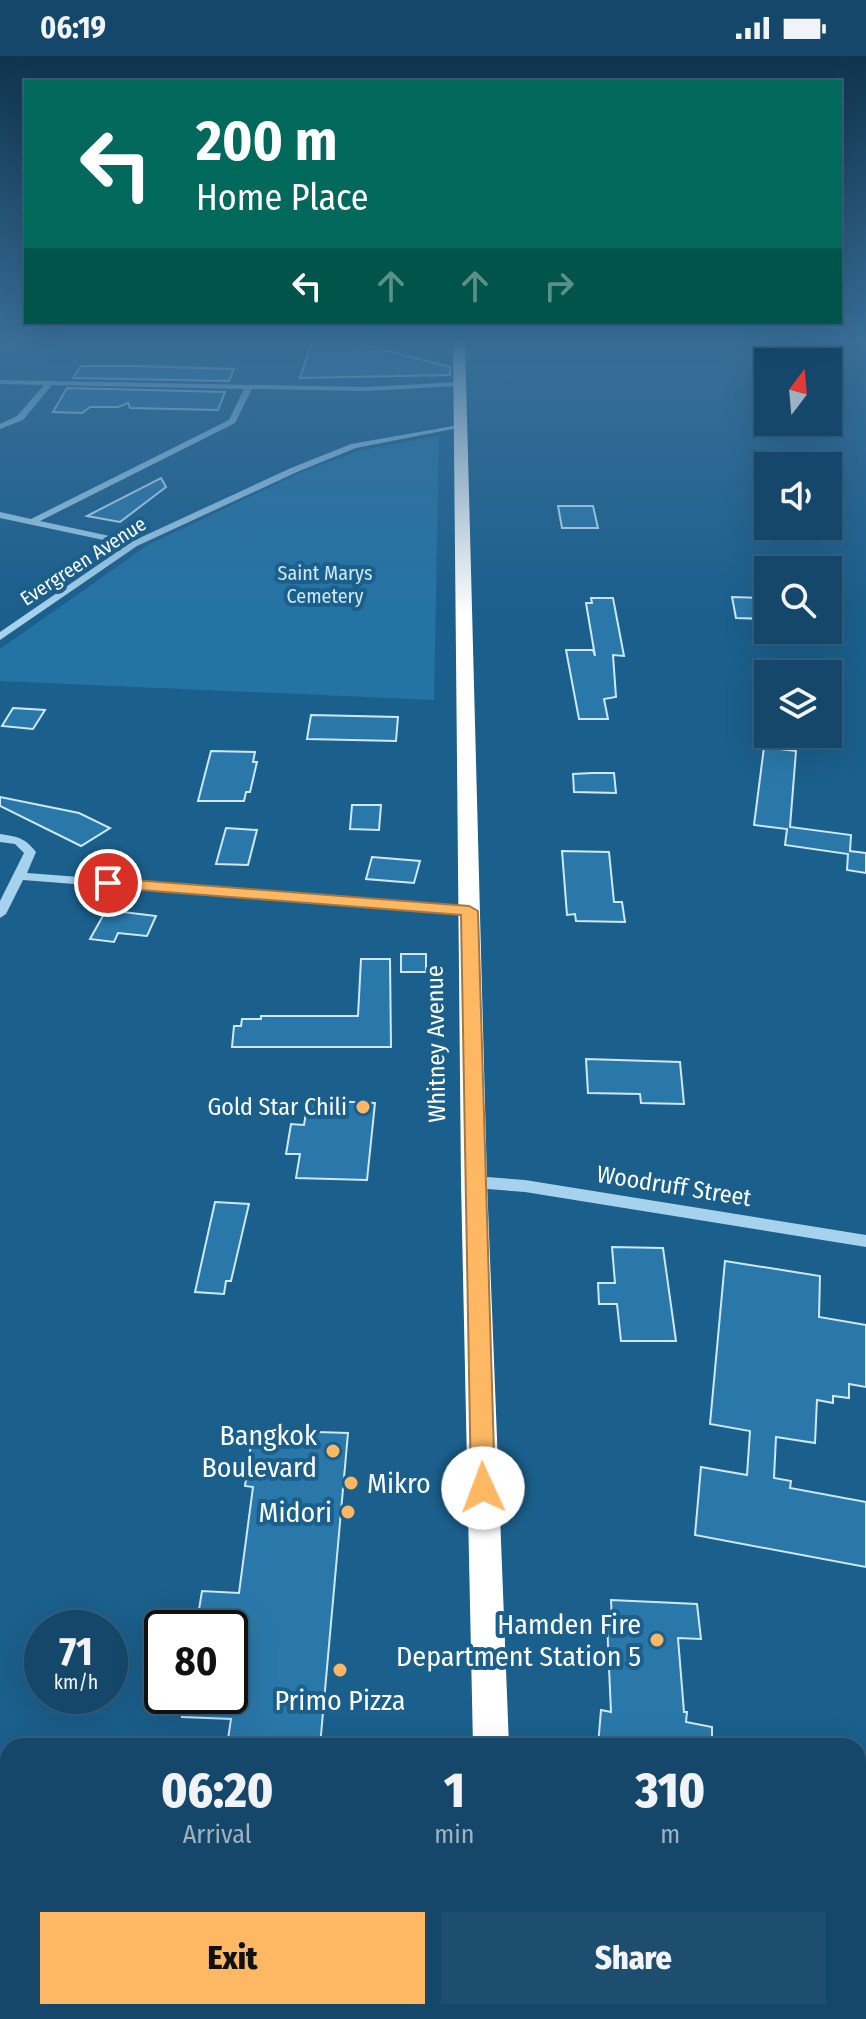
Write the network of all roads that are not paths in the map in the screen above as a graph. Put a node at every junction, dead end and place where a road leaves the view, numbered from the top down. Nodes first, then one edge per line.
1 (209, 433) edge
2 (428, 433) edge
3 (459, 433) edge
4 (0, 515) edge
5 (34, 521) junction
6 (134, 544) junction
7 (0, 637) edge
8 (0, 838) edge
9 (19, 876) junction
10 (469, 911) junction
11 (0, 914) edge
12 (474, 1182) junction
13 (866, 1241) edge
14 (491, 1738) edge

1 - 5 street
2 - 6 street, Evergreen Avenue
3 - 10 highway, Whitney Avenue
4 - 5 street
5 - 6 street
6 - 7 street, Evergreen Avenue
8 - 9 street
9 - 10 street
9 - 11 street
10 - 12 highway, Whitney Avenue
12 - 13 street, Woodruff Street
12 - 14 highway, Whitney Avenue

